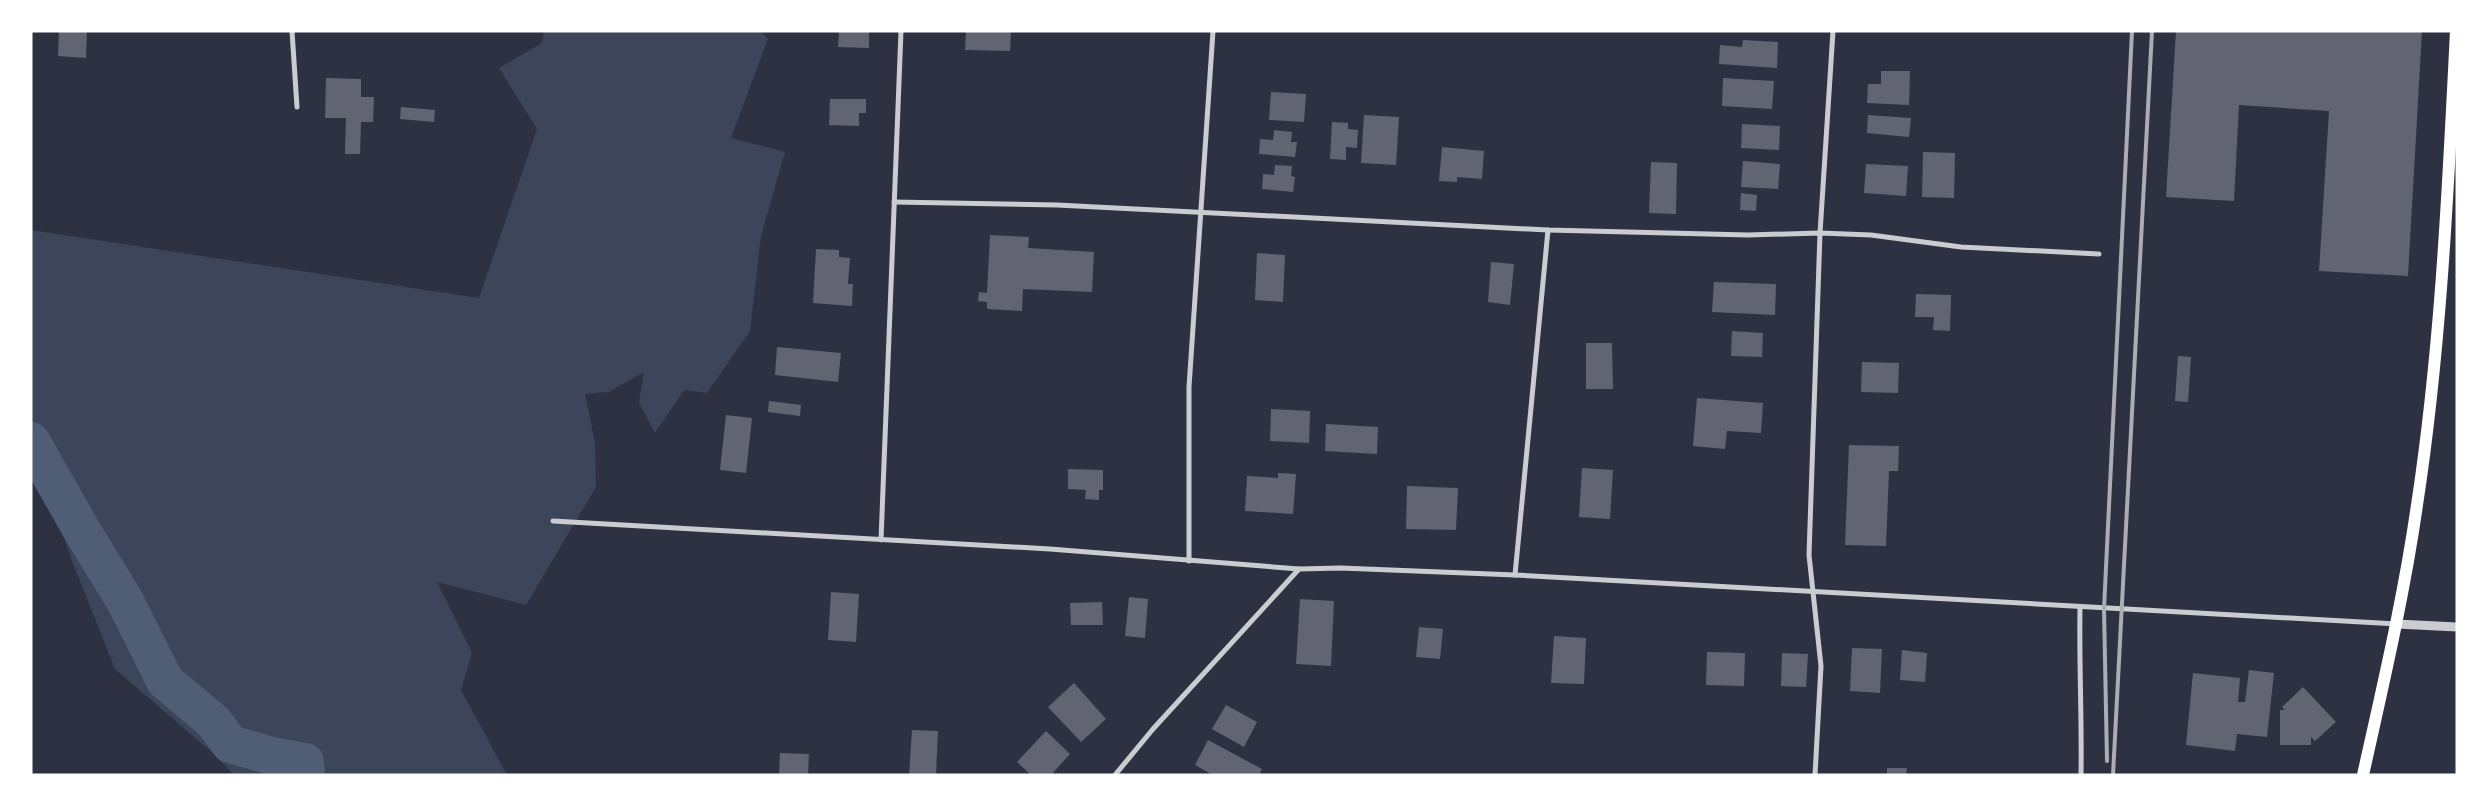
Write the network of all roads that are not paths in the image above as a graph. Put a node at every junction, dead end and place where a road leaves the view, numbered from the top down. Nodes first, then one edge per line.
1 (292, 31) edge
2 (901, 31) edge
3 (1212, 31) edge
4 (1833, 31) edge
5 (2456, 31) edge
6 (297, 107) dead end
7 (894, 202) junction
8 (1200, 213) junction
9 (1548, 230) junction
10 (1820, 233) junction
11 (2099, 254) dead end
12 (553, 521) dead end
13 (881, 540) junction
14 (1189, 562) junction
15 (1299, 569) junction
16 (1515, 575) junction
17 (1814, 593) junction
18 (2080, 608) junction
19 (2397, 624) junction
20 (2457, 627) edge
21 (1114, 775) edge
22 (1815, 775) edge
23 (2081, 775) edge
24 (2363, 775) edge

1 - 6 street
2 - 7 street
3 - 8 street
4 - 10 street
5 - 19 main road
7 - 8 street
7 - 13 street
8 - 9 street
8 - 14 street
9 - 10 street
9 - 16 street
10 - 11 street
10 - 17 street
12 - 13 street
13 - 14 street
14 - 15 street
15 - 16 street
15 - 21 street
16 - 17 street
17 - 18 street
17 - 22 street
18 - 19 street
18 - 23 street
19 - 20 street
19 - 24 main road

